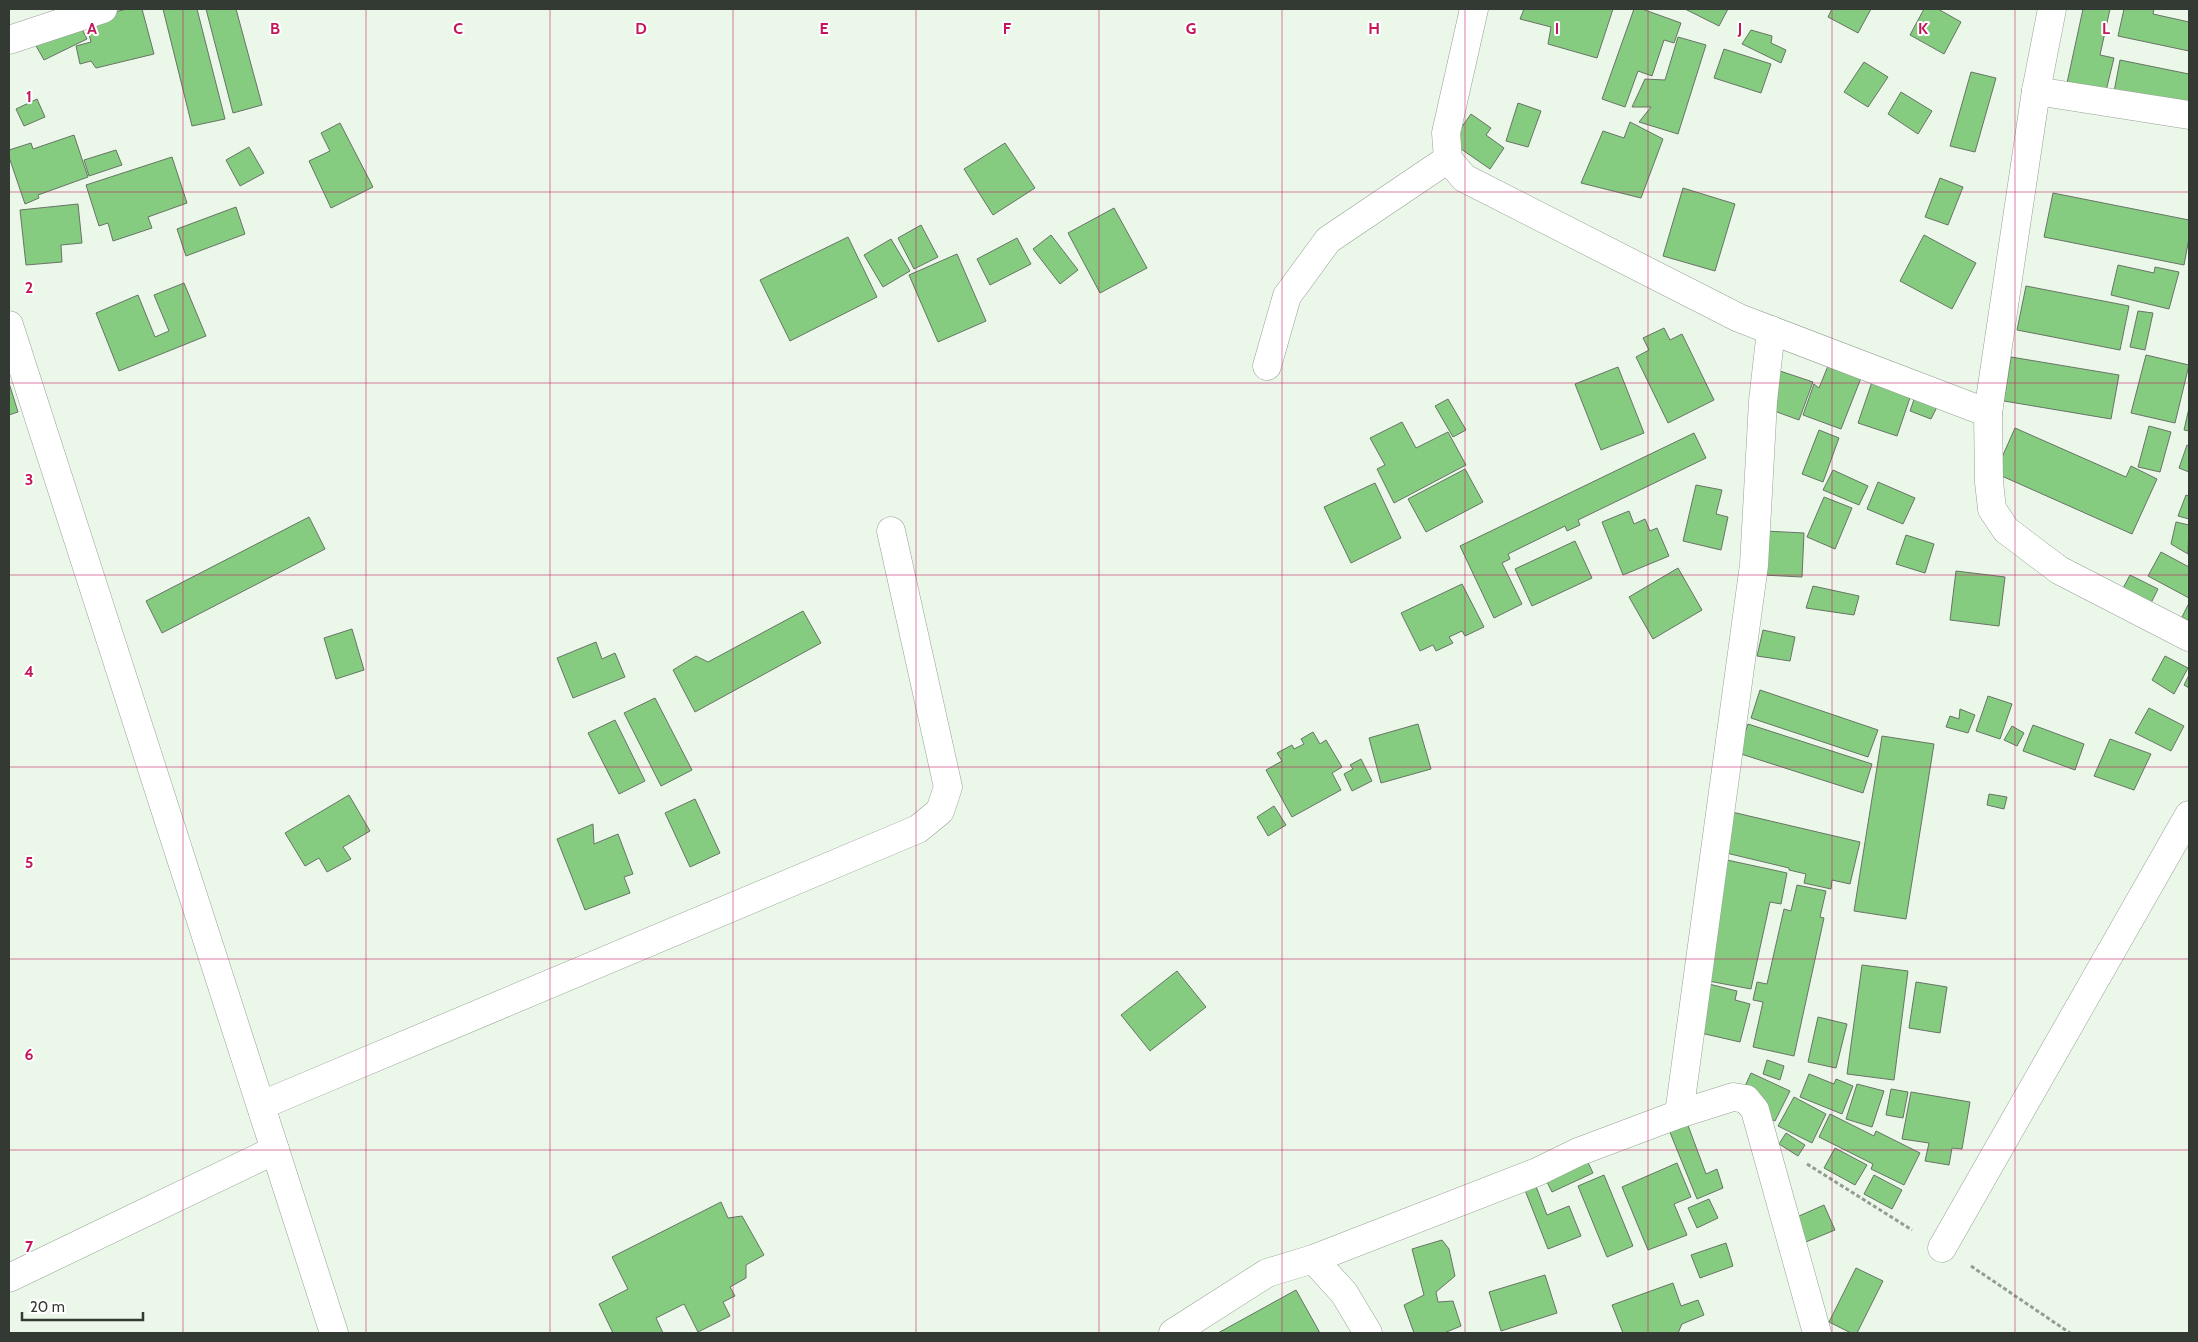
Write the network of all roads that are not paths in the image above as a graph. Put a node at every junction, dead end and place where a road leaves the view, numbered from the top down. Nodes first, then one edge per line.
1 (103, 9) edge
2 (1474, 9) edge
3 (2052, 9) edge
4 (9, 40) edge
5 (2036, 91) junction
6 (2189, 115) edge
7 (1448, 160) junction
8 (9, 325) edge
9 (1771, 330) junction
10 (1267, 366) dead end
11 (1988, 413) junction
12 (891, 531) dead end
13 (2189, 637) edge
14 (2189, 815) edge
15 (262, 1105) junction
16 (1679, 1114) junction
17 (275, 1150) junction
18 (1942, 1248) dead end
19 (1313, 1259) junction
20 (9, 1278) edge
21 (334, 1333) edge
22 (1173, 1333) edge
23 (1368, 1333) edge
24 (1817, 1333) edge

1 - 4 street
2 - 7 street
3 - 5 street
5 - 6 street
5 - 11 street
7 - 9 street
7 - 10 street
8 - 15 street
9 - 11 street
9 - 16 street
11 - 13 street
12 - 15 street
14 - 18 street
15 - 17 street
16 - 19 street
16 - 24 street
17 - 20 street
17 - 21 street
19 - 22 street
19 - 23 street

